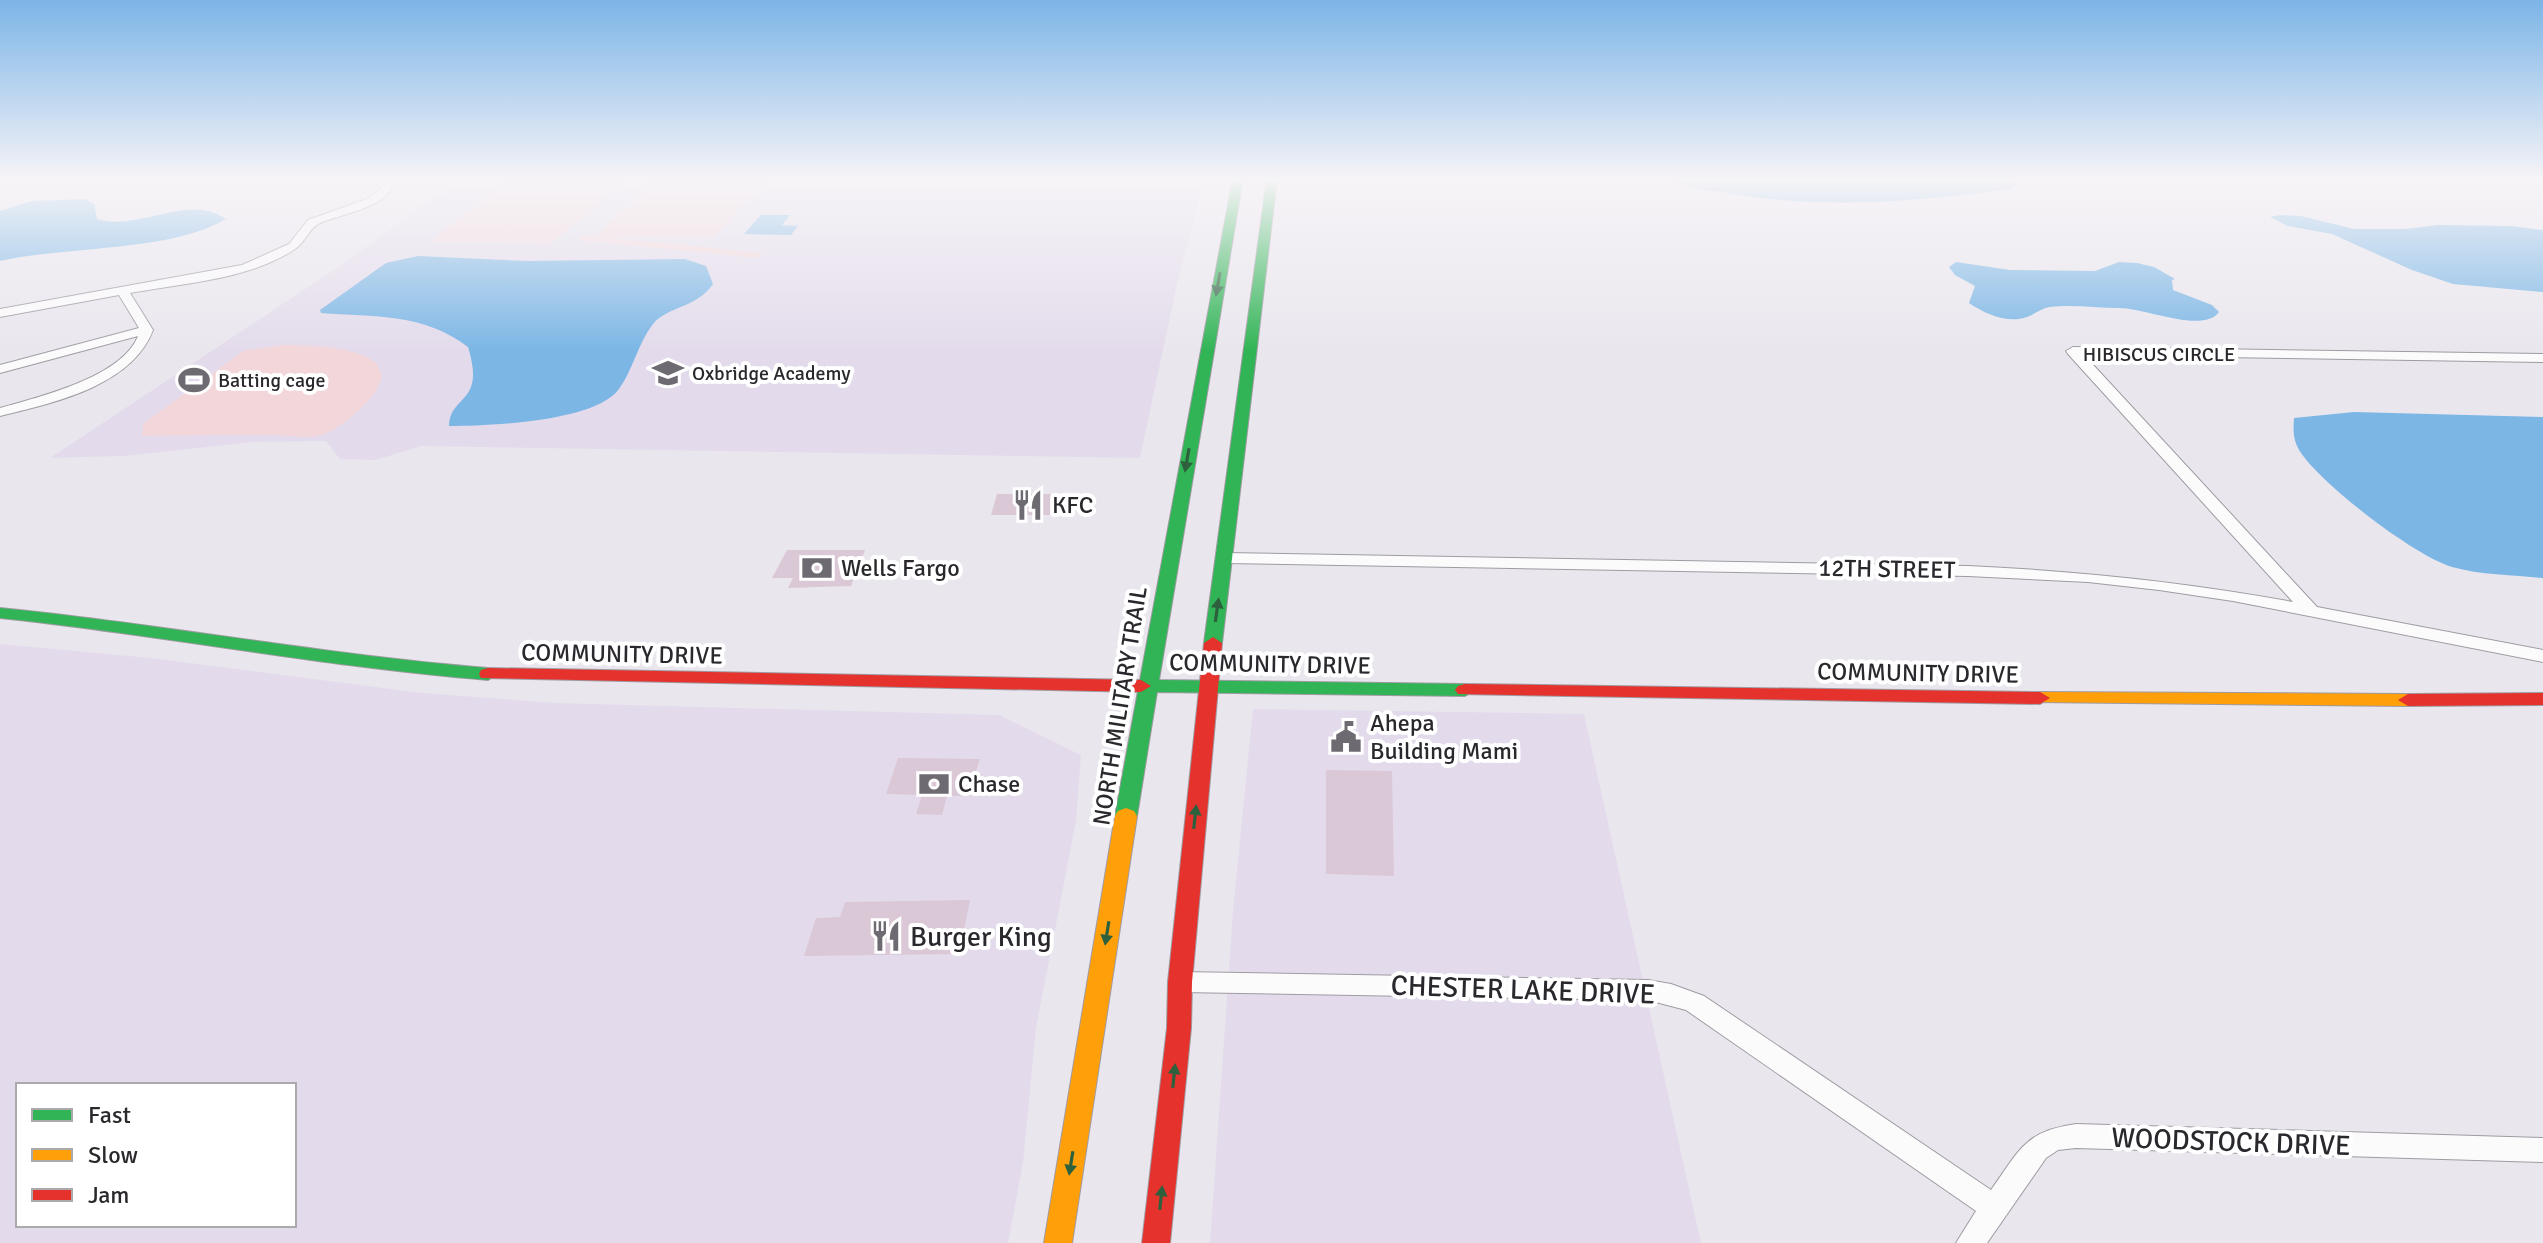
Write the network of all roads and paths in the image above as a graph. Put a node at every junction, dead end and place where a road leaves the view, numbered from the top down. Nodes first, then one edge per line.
1 (302, 236) edge
2 (1227, 236) edge
3 (1264, 236) edge
4 (122, 290) junction
5 (0, 313) edge
6 (147, 330) junction
7 (2543, 358) edge
8 (0, 369) edge
9 (0, 412) edge
10 (1225, 558) junction
11 (2311, 611) junction
12 (0, 613) edge
13 (2543, 656) edge
14 (1147, 685) junction
15 (1208, 687) junction
16 (2543, 699) edge
17 (1180, 982) junction
18 (2543, 1150) edge
19 (1994, 1208) junction
20 (1058, 1243) edge
21 (1156, 1243) edge
22 (1970, 1243) edge

1 - 4 street
2 -> 14 main road, NORTH MILITARY TRAIL
3 - 10 main road
4 - 5 street
4 - 6 street
6 - 8 street
6 - 9 street
7 - 11 street, HIBISCUS CIRCLE
10 - 11 street, 12TH STREET
15 -> 10 main road
11 - 13 street, 12TH STREET
12 - 14 main road, COMMUNITY DRIVE
14 - 15 main road, COMMUNITY DRIVE
14 -> 20 main road, NORTH MILITARY TRAIL
15 - 16 main road, COMMUNITY DRIVE
17 -> 15 main road
17 - 19 street, CHESTER LAKE DRIVE
21 -> 17 main road
18 - 19 street, WOODSTOCK DRIVE
19 - 22 street, WOODSTOCK DRIVE

